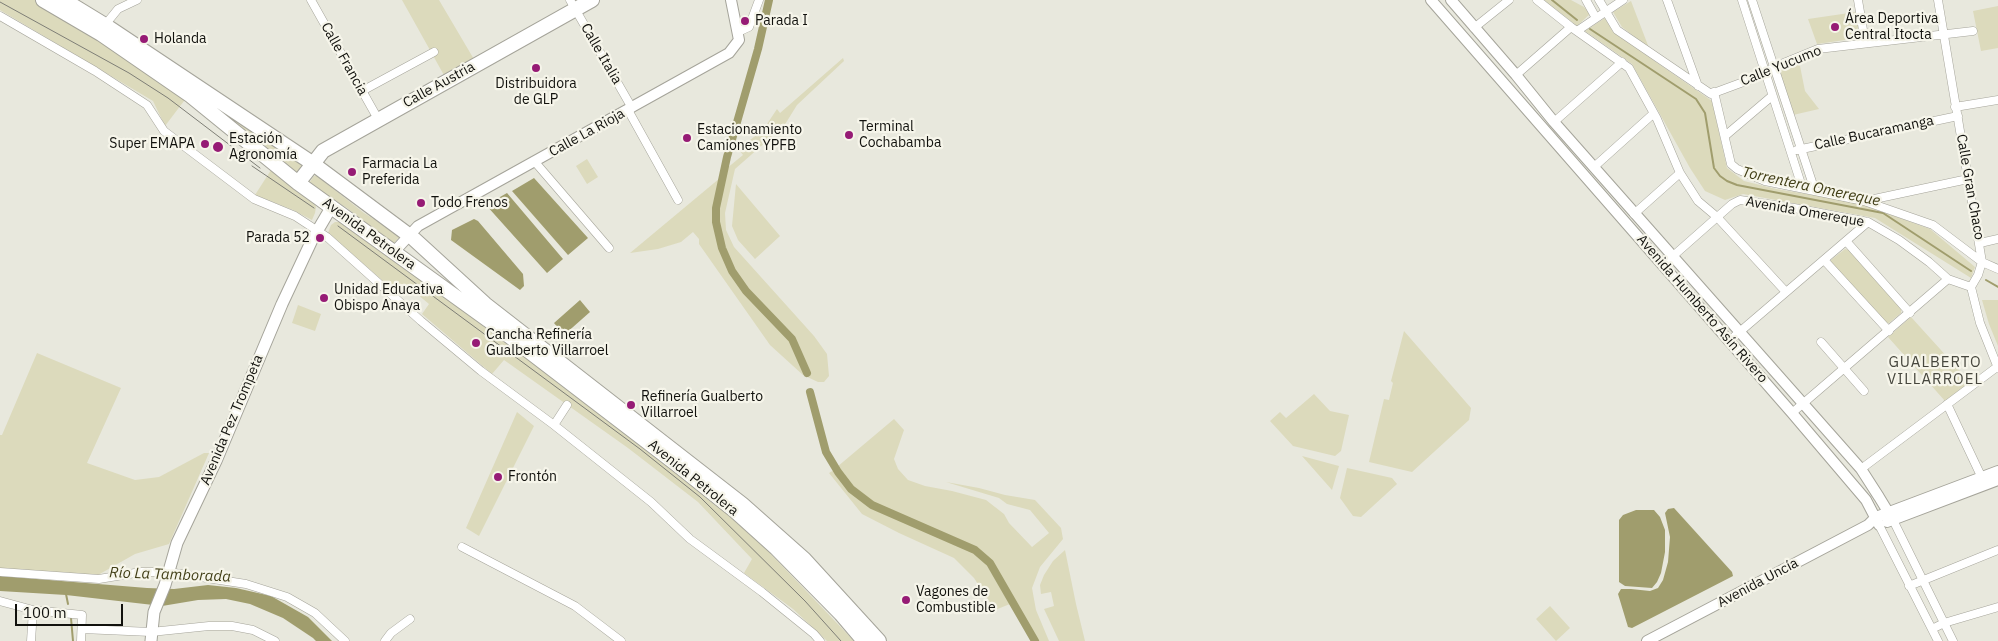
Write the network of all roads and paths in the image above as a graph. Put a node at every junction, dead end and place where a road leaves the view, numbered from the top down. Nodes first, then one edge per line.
1 (43, 0) edge
2 (64, 0) edge
3 (137, 0) edge
4 (311, 0) edge
5 (592, 0) edge
6 (731, 0) edge
7 (759, 0) edge
8 (1431, 0) edge
9 (1451, 0) edge
10 (1509, 0) edge
11 (1537, 0) edge
12 (1599, 0) edge
13 (1624, 0) edge
14 (1667, 0) edge
15 (1742, 0) edge
16 (1752, 0) edge
17 (1858, 0) edge
18 (1938, 0) edge
19 (1586, 1) edge
20 (573, 4) edge
21 (1606, 12) junction
22 (0, 16) edge
23 (1596, 18) junction
24 (105, 25) junction
25 (1474, 28) junction
26 (1574, 29) junction
27 (1973, 31) dead end
28 (738, 32) junction
29 (1944, 35) junction
30 (1865, 42) junction
31 (434, 52) dead end
32 (1622, 62) junction
33 (1774, 67) junction
34 (1765, 74) junction
35 (1516, 75) junction
36 (1698, 86) junction
37 (362, 91) junction
38 (1712, 93) junction
39 (1772, 96) junction
40 (1998, 100) edge
41 (1955, 107) junction
42 (630, 109) junction
43 (1653, 114) junction
44 (1958, 116) junction
45 (378, 119) junction
46 (1554, 122) junction
47 (1725, 136) junction
48 (1800, 149) junction
49 (1790, 152) junction
50 (535, 162) junction
51 (312, 163) junction
52 (1594, 167) junction
53 (1680, 173) junction
54 (1968, 179) junction
55 (298, 183) junction
56 (1802, 187) junction
57 (1815, 191) junction
58 (678, 200) dead end
59 (1864, 201) junction
60 (332, 206) junction
61 (1634, 214) junction
62 (1717, 217) junction
63 (1868, 222) junction
64 (317, 231) junction
65 (409, 236) junction
66 (1998, 239) edge
67 (1846, 241) junction
68 (1980, 243) junction
69 (609, 248) dead end
70 (393, 253) junction
71 (1673, 256) junction
72 (1824, 260) junction
73 (1982, 262) junction
74 (1664, 264) junction
75 (1998, 269) edge
76 (1948, 279) junction
77 (1971, 287) junction
78 (1786, 292) junction
79 (1910, 313) junction
80 (1889, 331) junction
81 (1739, 332) junction
82 (1728, 341) junction
83 (1821, 342) dead end
84 (1998, 368) edge
85 (1845, 369) junction
86 (1864, 390) dead end
87 (1947, 404) junction
88 (567, 405) dead end
89 (1802, 405) junction
90 (1792, 413) junction
91 (554, 426) junction
92 (1861, 470) junction
93 (1998, 472) edge
94 (1982, 478) junction
95 (1998, 480) edge
96 (1890, 516) junction
97 (1878, 521) junction
98 (462, 547) dead end
99 (1998, 550) edge
100 (0, 572) edge
101 (168, 572) junction
102 (1922, 580) junction
103 (1909, 586) junction
104 (0, 601) edge
105 (1998, 607) edge
106 (33, 610) junction
107 (410, 619) dead end
108 (1944, 623) junction
109 (82, 629) junction
110 (1932, 629) junction
111 (151, 636) edge
112 (272, 640) edge
113 (31, 641) edge
114 (81, 641) edge
115 (345, 641) edge
116 (385, 641) edge
117 (621, 641) edge
118 (819, 641) edge
119 (864, 641) edge
120 (879, 641) edge
121 (1647, 641) edge
122 (1938, 641) edge
123 (1953, 641) edge

1 - 55 highway, Avenida Petrolera
2 - 24 highway, Avenida Petrolera
3 - 24 street
4 - 37 street, Calle Francia
5 - 20 highway, Calle Austria
6 - 28 street
7 - 28 street, Calle La Rioja
8 - 74 street, Avenida Humberto Asín Rivero
9 - 25 street, Avenida Humberto Asín Rivero
10 - 25 street
11 - 26 street
12 - 21 street
13 - 21 street
14 - 36 street
15 - 34 street
16 - 33 street
17 - 30 street
18 - 29 street, Calle Gran Chaco
19 - 23 street
20 - 42 street, Calle Italia
20 - 45 highway, Calle Austria
21 - 23 street
21 - 36 street
22 - 64 street
23 - 26 street
24 - 51 highway, Avenida Petrolera
25 - 35 street, Avenida Humberto Asín Rivero
26 - 32 street
26 - 35 street
27 - 29 street, Calle Yucumo
28 - 42 street, Calle La Rioja
29 - 30 street, Calle Yucumo
29 - 41 street, Calle Gran Chaco
30 - 33 street, Calle Yucumo
31 - 37 street
32 - 43 street
32 - 46 street
33 - 34 street, Calle Yucumo
33 - 48 street
34 - 38 street, Calle Yucumo
34 - 39 street
35 - 46 street, Avenida Humberto Asín Rivero
36 - 38 street
37 - 45 street, Calle Francia
38 - 47 street, Avenida Omereque
39 - 47 street
39 - 49 street
40 - 41 street
41 - 44 street, Calle Gran Chaco
42 - 50 street, Calle La Rioja
42 - 58 street, Calle Italia
43 - 52 street
43 - 53 street
44 - 48 street, Calle Bucaramanga
44 - 54 street, Calle Gran Chaco
45 - 51 highway, Calle Austria
46 - 52 street, Avenida Humberto Asín Rivero
47 - 56 street, Avenida Omereque
48 - 49 street, Calle Bucaramanga
48 - 57 street
49 - 56 street
50 - 65 street, Calle La Rioja
50 - 69 street
51 - 55 highway, Calle Austria
51 - 65 highway, Avenida Petrolera
52 - 61 street, Avenida Humberto Asín Rivero
53 - 61 street
53 - 62 street
54 - 59 street
54 - 68 street, Calle Gran Chaco
55 - 60 highway, Avenida Petrolera
56 - 57 street, Avenida Omereque
57 - 59 street, Avenida Omereque
59 - 73 street, Avenida Omereque
60 - 64 main road, Avenida Pez Trompeta
60 - 70 highway, Avenida Petrolera
61 - 71 street, Avenida Humberto Asín Rivero
62 - 63 street, Avenida Omereque
62 - 71 street
62 - 78 street
63 - 67 street
63 - 76 street, Avenida Omereque
64 - 91 street
64 - 101 main road, Avenida Pez Trompeta
65 - 70 street, Calle La Rioja
65 - 120 highway, Avenida Petrolera
66 - 68 street
67 - 72 street
67 - 79 street
68 - 73 street, Calle Gran Chaco
70 - 119 highway, Avenida Petrolera
71 - 74 street
71 - 81 street, Avenida Humberto Asín Rivero
72 - 78 street
72 - 80 street
73 - 75 street, Avenida Omereque
73 - 77 street, Calle Gran Chaco
74 - 82 street, Avenida Humberto Asín Rivero
76 - 77 street, Avenida Omereque
76 - 79 street
77 - 84 street
78 - 81 street
79 - 80 street
80 - 85 street
81 - 82 street
81 - 89 street, Avenida Humberto Asín Rivero
82 - 90 street, Avenida Humberto Asín Rivero
83 - 85 street
84 - 87 street
85 - 86 street
85 - 89 street
87 - 92 street
87 - 94 street
88 - 91 street
89 - 90 street
89 - 92 street, Avenida Humberto Asín Rivero
90 - 97 street, Avenida Humberto Asín Rivero
91 - 118 street
92 - 96 street, Avenida Humberto Asín Rivero
93 - 94 street, Avenida Uncía
94 - 96 street, Avenida Uncía
95 - 96 street
96 - 97 street, Avenida Uncía
96 - 102 street, Avenida Humberto Asín Rivero
97 - 103 street, Avenida Humberto Asín Rivero
97 - 121 street, Avenida Uncía
98 - 117 street
99 - 102 street
100 - 101 street
101 - 111 main road, Avenida Pez Trompeta
101 - 115 street
102 - 103 street
102 - 108 street, Avenida Humberto Asín Rivero
103 - 110 street, Avenida Humberto Asín Rivero
104 - 106 street
105 - 108 street
106 - 109 street
106 - 113 street
107 - 116 street
108 - 110 street
108 - 123 street, Avenida Humberto Asín Rivero
109 - 111 street
109 - 114 street
110 - 122 street, Avenida Humberto Asín Rivero
111 - 112 street

